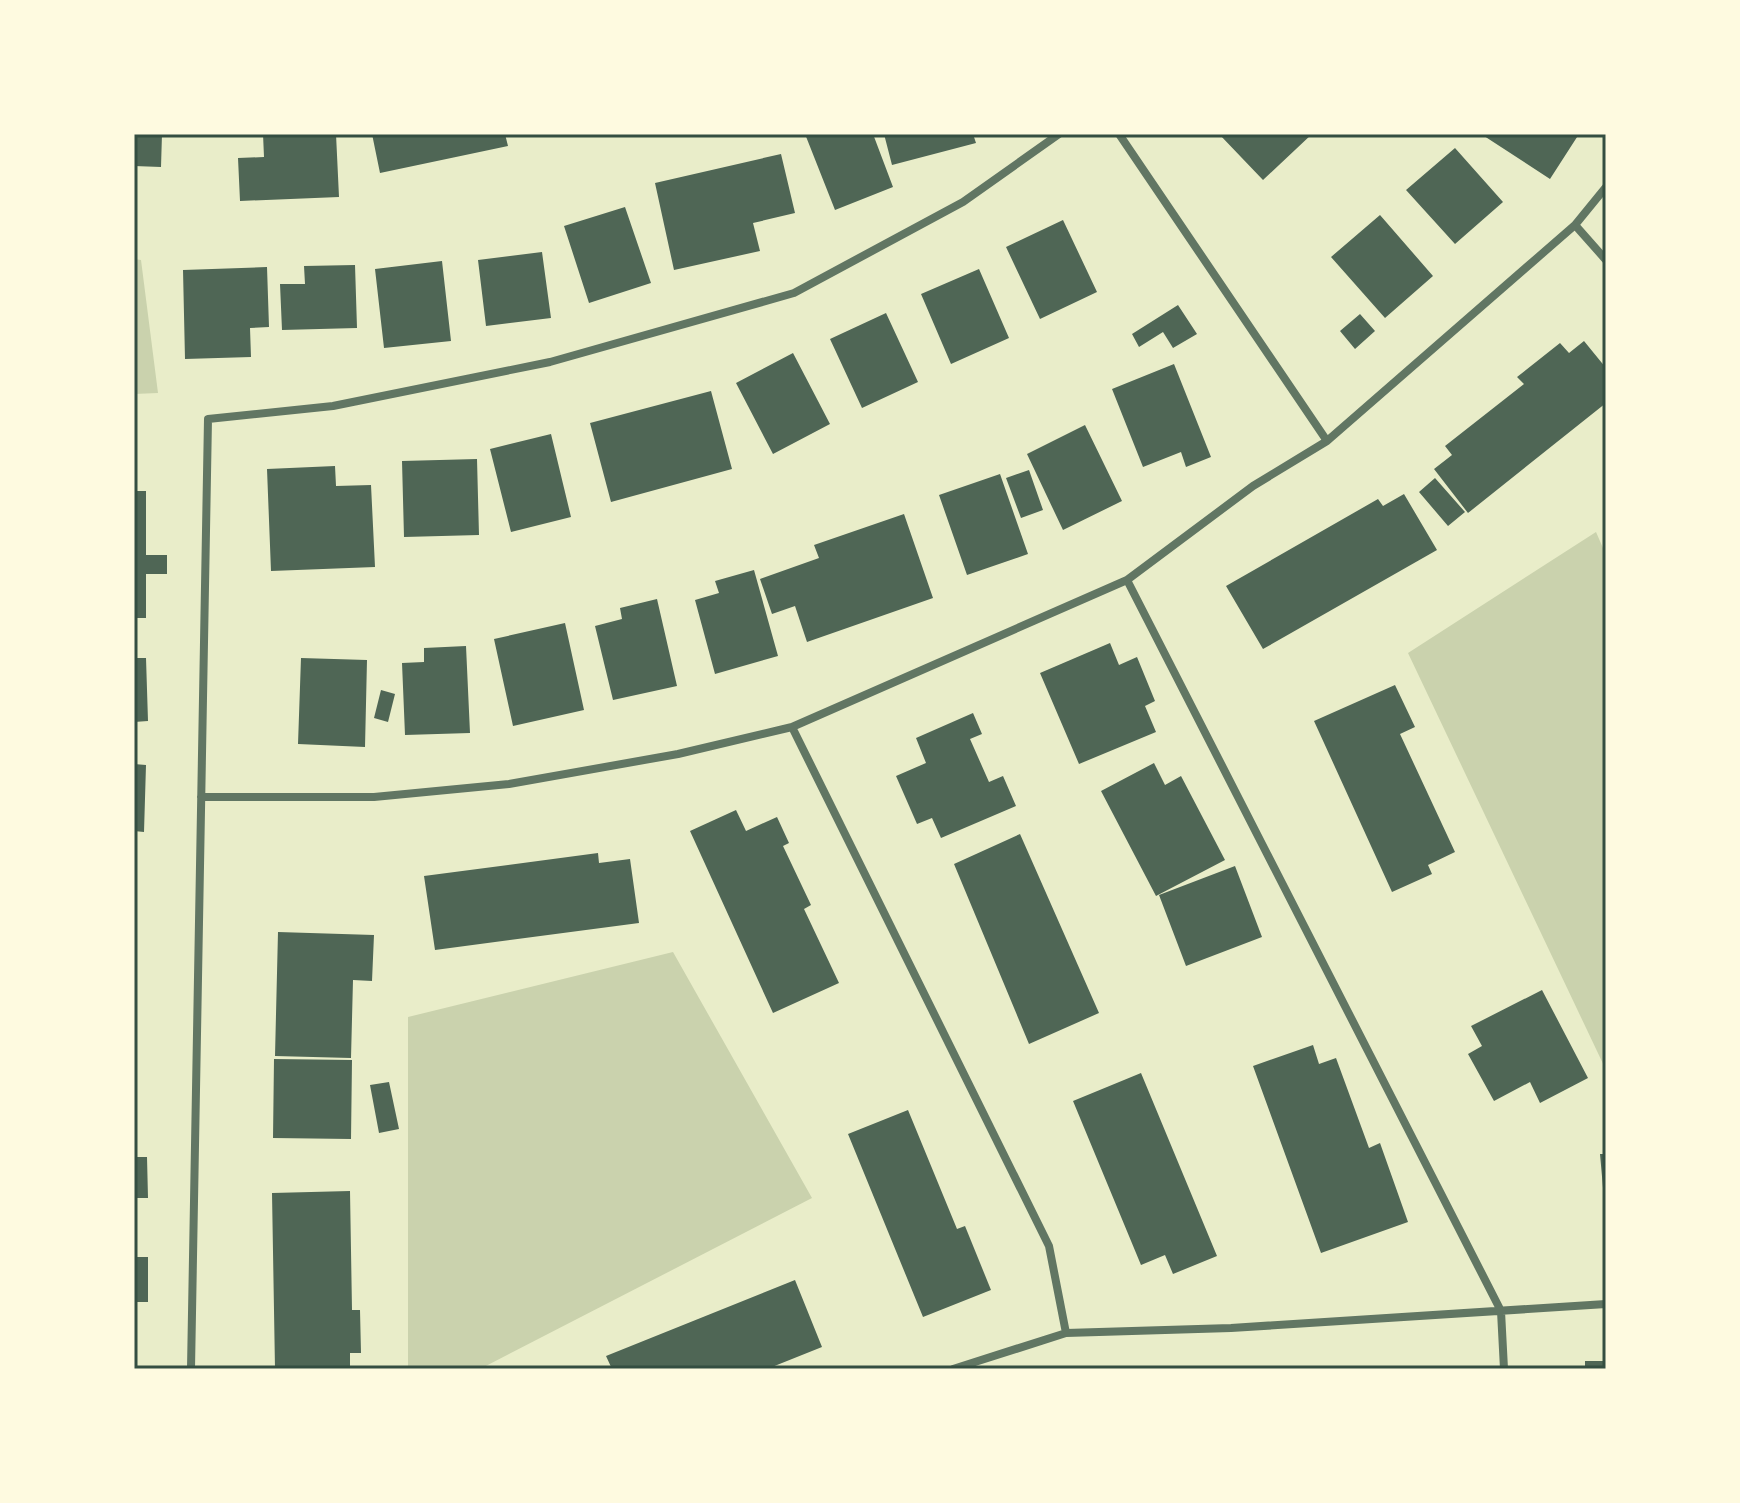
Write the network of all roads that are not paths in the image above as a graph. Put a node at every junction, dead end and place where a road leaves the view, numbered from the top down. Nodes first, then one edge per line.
1 (1059, 134) edge
2 (1119, 134) edge
3 (1606, 187) edge
4 (1575, 225) junction
5 (1606, 260) edge
6 (1327, 441) junction
7 (1127, 580) junction
8 (792, 727) junction
9 (201, 797) junction
10 (1606, 1304) edge
11 (1501, 1311) junction
12 (1066, 1333) junction
13 (191, 1369) edge
14 (953, 1369) edge
15 (1504, 1369) edge

1 - 9 street
2 - 6 street
3 - 4 street
4 - 5 street
4 - 6 street
6 - 7 street
7 - 8 street
7 - 11 street
8 - 9 street
8 - 12 street
9 - 13 street
10 - 11 street
11 - 12 street
11 - 15 street
12 - 14 street

